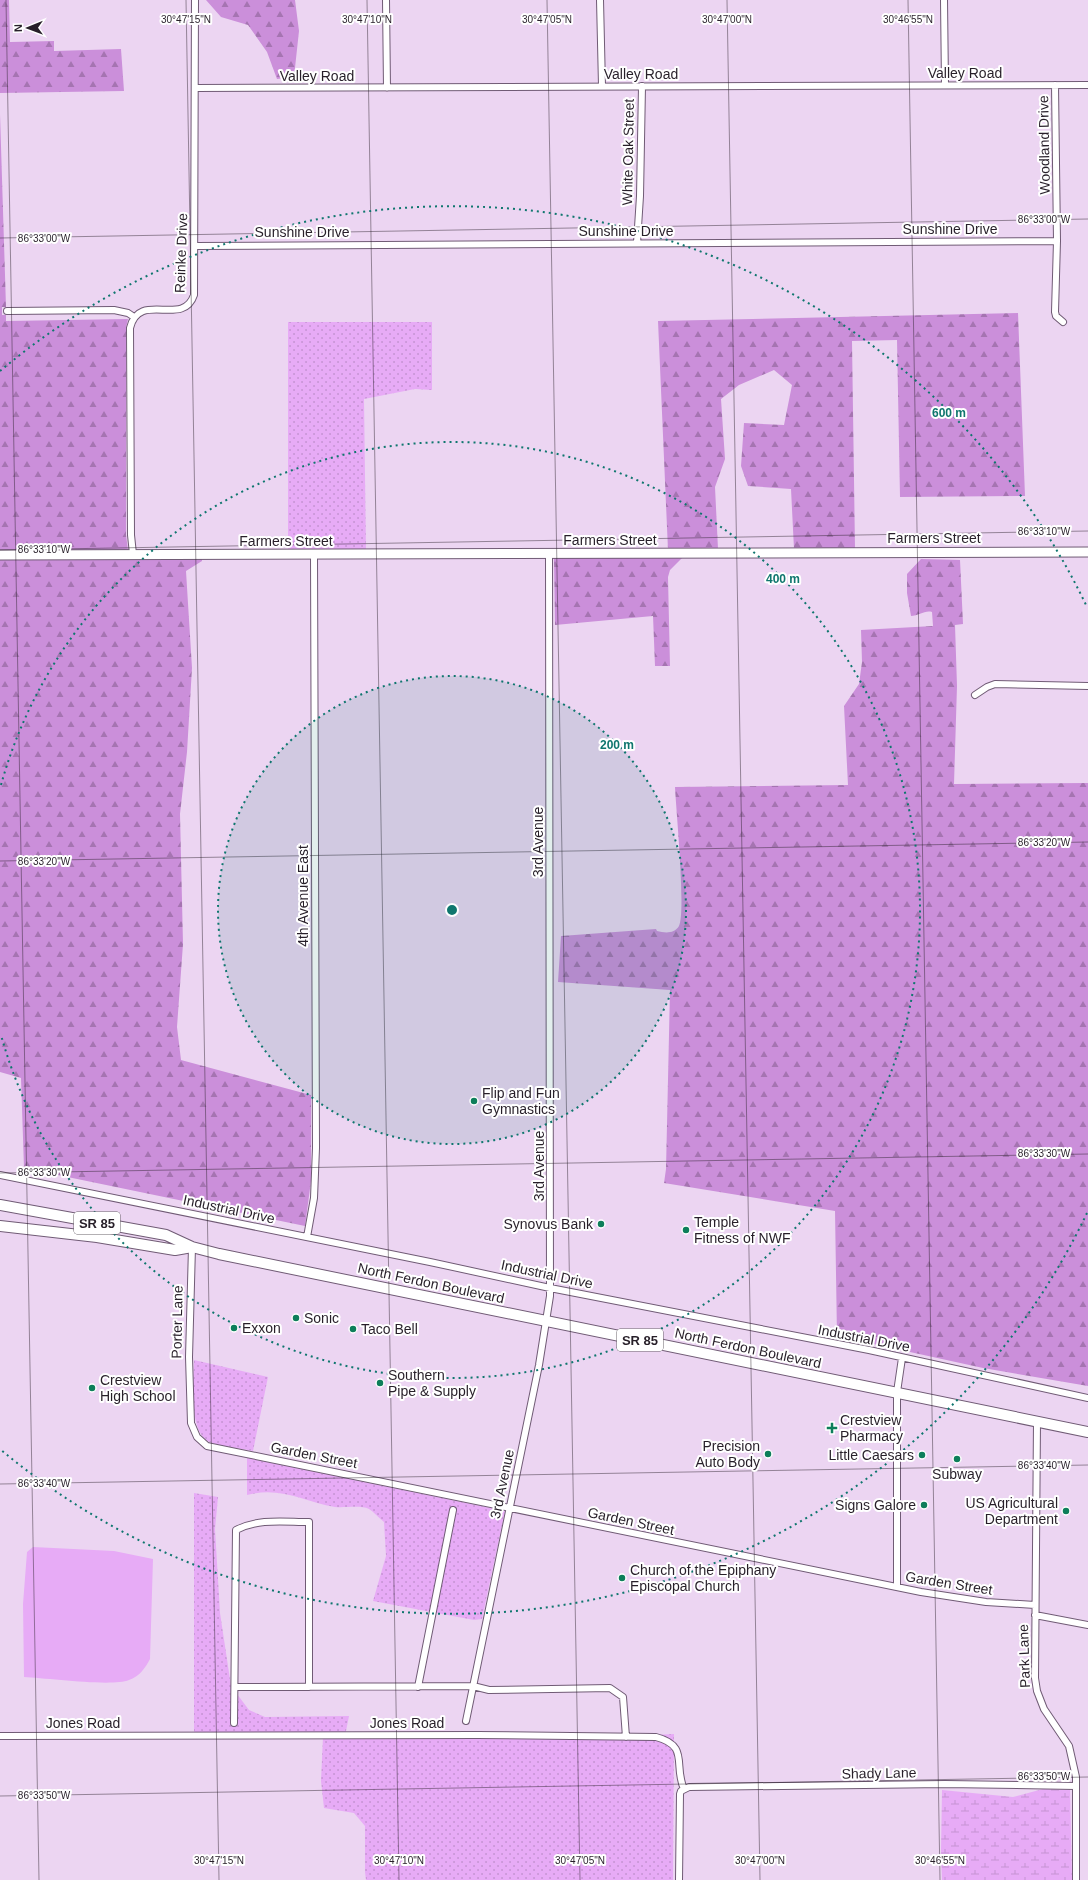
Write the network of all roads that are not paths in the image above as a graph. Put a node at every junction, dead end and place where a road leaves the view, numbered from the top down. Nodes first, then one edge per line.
1 (195, 0) edge
2 (386, 0) edge
3 (600, 0) edge
4 (944, 0) edge
5 (945, 85) junction
6 (1055, 85) junction
7 (1088, 85) edge
8 (602, 86) junction
9 (642, 86) junction
10 (195, 88) junction
11 (387, 88) junction
12 (1057, 241) junction
13 (637, 243) junction
14 (195, 246) junction
15 (7, 311) dead end
16 (134, 317) junction
17 (1063, 322) dead end
18 (1088, 552) edge
19 (133, 554) junction
20 (550, 554) junction
21 (0, 555) edge
22 (314, 555) junction
23 (1088, 686) edge
24 (975, 695) dead end
25 (0, 1175) edge
26 (0, 1205) edge
27 (0, 1226) edge
28 (307, 1237) junction
29 (192, 1247) junction
30 (550, 1288) junction
31 (547, 1321) junction
32 (902, 1358) junction
33 (897, 1392) junction
34 (1088, 1398) edge
35 (1036, 1421) junction
36 (1088, 1432) edge
37 (224, 1449) joint
38 (510, 1508) junction
39 (453, 1510) dead end
40 (897, 1587) junction
41 (1035, 1605) junction
42 (1035, 1614) junction
43 (1088, 1626) edge
44 (473, 1686) junction
45 (236, 1687) junction
46 (309, 1687) junction
47 (418, 1687) junction
48 (466, 1721) dead end
49 (234, 1724) dead end
50 (0, 1736) edge
51 (626, 1737) junction
52 (1076, 1786) junction
53 (684, 1789) junction
54 (679, 1880) edge
55 (1076, 1880) edge

1 - 10 street, Reinke Drive
2 - 11 street
3 - 8 street
4 - 5 street
5 - 6 street, Valley Road
5 - 9 street, Valley Road
6 - 7 street, Valley Road
6 - 12 street, Woodland Drive
8 - 9 street, Valley Road
8 - 11 street, Valley Road
9 - 13 street, White Oak Street
10 - 11 street, Valley Road
10 - 14 street, Reinke Drive
12 - 13 street, Sunshine Drive
12 - 17 street, Woodland Drive
13 - 14 street, Sunshine Drive
14 - 16 street, Reinke Drive
15 - 16 street
16 - 19 street
18 - 20 street, Farmers Street
19 - 21 street, Farmers Street
19 - 22 street, Farmers Street
20 - 22 street, Farmers Street
20 - 30 street, 3rd Avenue
22 - 28 street, 4th Avenue East
23 - 24 street
25 - 28 street, Industrial Drive
26 - 29 main road, North Ferdon Boulevard / SR 85
27 - 29 main road, North Ferdon Boulevard / SR 85
28 - 30 street, Industrial Drive
29 - 31 main road, North Ferdon Boulevard / SR 85
29 - 37 street, Porter Lane
30 - 31 street, 3rd Avenue
30 - 32 street, Industrial Drive
31 - 33 main road, North Ferdon Boulevard / SR 85
31 - 38 street, 3rd Avenue
32 - 33 street
32 - 34 street, Industrial Drive
33 - 35 main road, North Ferdon Boulevard / SR 85
33 - 40 street
35 - 36 main road, North Ferdon Boulevard / SR 85
35 - 41 street, Park Lane
37 - 38 street, Garden Street
38 - 40 street, Garden Street
38 - 44 street, 3rd Avenue
39 - 47 street
40 - 41 street, Garden Street
41 - 42 street, Park Lane
42 - 43 street
42 - 52 street, Park Lane
44 - 47 street
44 - 48 street, 3rd Avenue
44 - 51 street
45 - 46 street
45 - 46 street
45 - 49 street
46 - 47 street
50 - 51 street, Jones Road
51 - 53 street, Jones Road
52 - 53 street, Shady Lane
52 - 55 street, Park Lane
53 - 54 street, Jones Road

